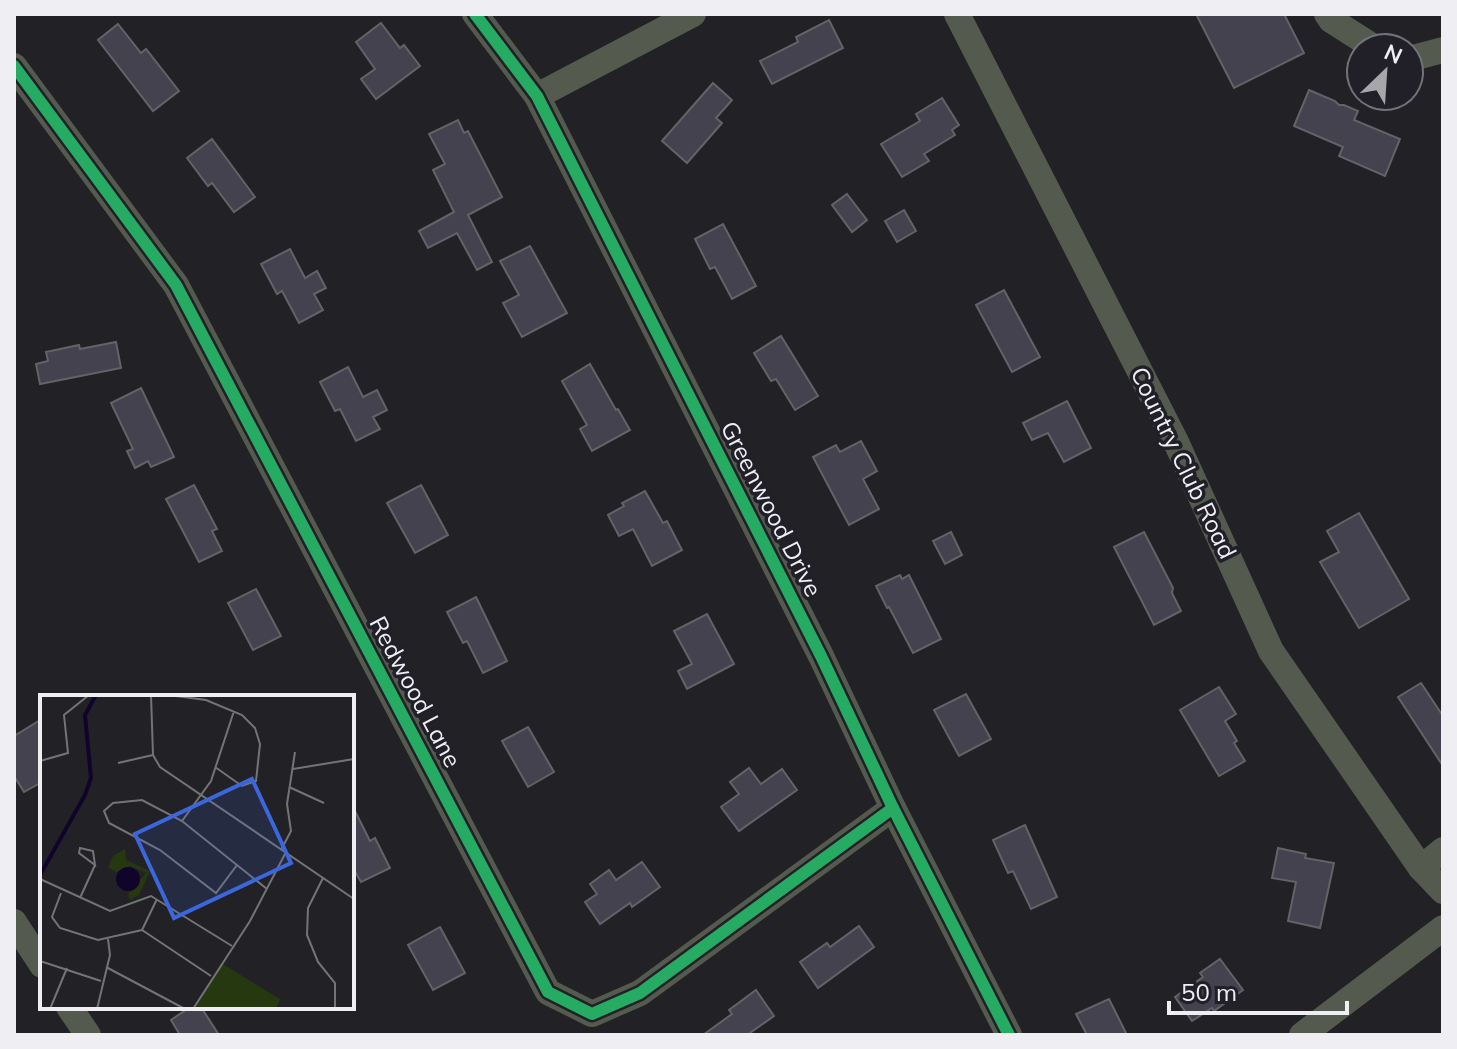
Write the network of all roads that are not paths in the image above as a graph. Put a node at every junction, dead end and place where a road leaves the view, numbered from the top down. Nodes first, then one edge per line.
1 (475, 14) edge
2 (693, 14) edge
3 (957, 14) edge
4 (1327, 14) edge
5 (1350, 32) edge
6 (14, 66) edge
7 (537, 96) junction
8 (893, 808) junction
9 (1443, 850) edge
10 (1421, 868) junction
11 (1443, 891) edge
12 (14, 922) edge
13 (1443, 928) edge
14 (40, 962) edge
15 (70, 1009) edge
16 (88, 1035) edge
17 (1009, 1035) edge
18 (1302, 1035) edge

1 - 7 street, Greenwood Drive
2 - 7 street
3 - 10 street, Country Club Road
4 - 5 street
6 - 8 street, Redwood Lane
7 - 8 street, Greenwood Drive
8 - 17 street, Greenwood Drive
9 - 10 street
10 - 11 street, Country Club Road
12 - 14 street
13 - 18 street
15 - 16 street

